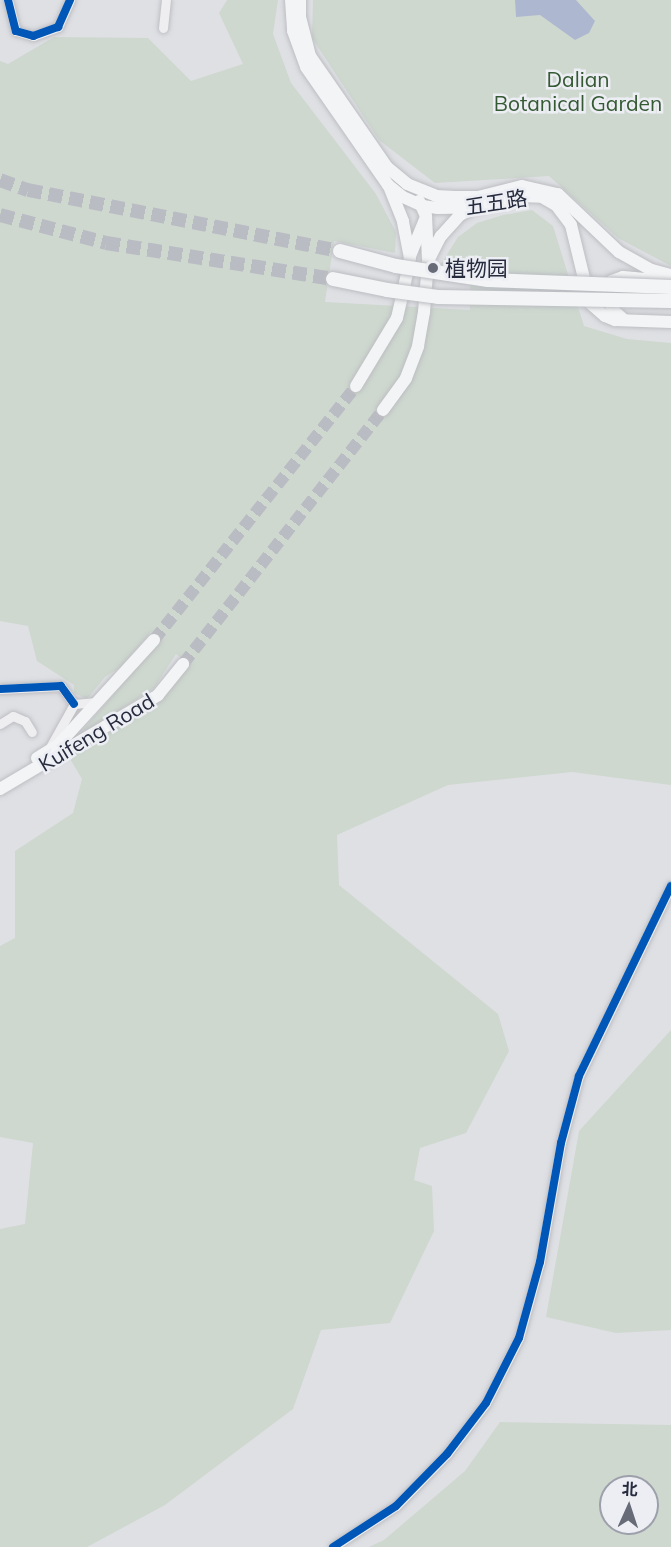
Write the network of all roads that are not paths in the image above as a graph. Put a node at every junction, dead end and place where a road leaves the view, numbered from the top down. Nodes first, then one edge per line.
1 (9, 0) edge
2 (70, 0) edge
3 (166, 0) edge
4 (291, 0) edge
5 (300, 0) edge
6 (164, 28) dead end
7 (407, 184) junction
8 (388, 185) junction
9 (455, 197) junction
10 (477, 207) junction
11 (438, 208) junction
12 (424, 211) junction
13 (421, 243) junction
14 (340, 251) tunnel mouth
15 (410, 258) junction
16 (428, 261) junction
17 (671, 275) edge
18 (333, 279) tunnel mouth
19 (671, 281) edge
20 (671, 286) edge
21 (671, 301) edge
22 (626, 321) junction
23 (671, 322) edge
24 (356, 387) tunnel mouth
25 (383, 410) tunnel mouth
26 (154, 640) tunnel mouth
27 (183, 664) tunnel mouth
28 (0, 689) edge
29 (97, 702) junction
30 (74, 704) junction
31 (0, 724) edge
32 (32, 732) dead end
33 (47, 752) junction
34 (0, 780) edge
35 (0, 789) edge
36 (671, 886) edge
37 (333, 1547) edge

1 - 2 street
3 - 6 street
4 - 8 main road
5 - 7 main road, 五五路
7 - 9 main road, 五五路
7 - 12 main road
8 - 12 main road
8 - 15 main road
9 - 11 main road
9 - 17 main road, 五五路
10 - 11 main road, 五五路
10 - 16 main road
10 - 22 main road, 五五路
11 - 12 main road
12 - 13 main road
13 - 15 main road
13 - 16 main road
14 - 20 main road, bridge
15 - 24 main road
16 - 25 main road
18 - 21 main road, bridge
19 - 22 main road
22 - 23 main road, 五五路
26 - 29 main road, Kuifeng Road
27 - 35 main road, Kuifeng Road
28 - 30 street
29 - 30 street
29 - 33 main road, Kuifeng Road
30 - 33 street
31 - 32 street
33 - 34 main road, Kuifeng Road
36 - 37 street

